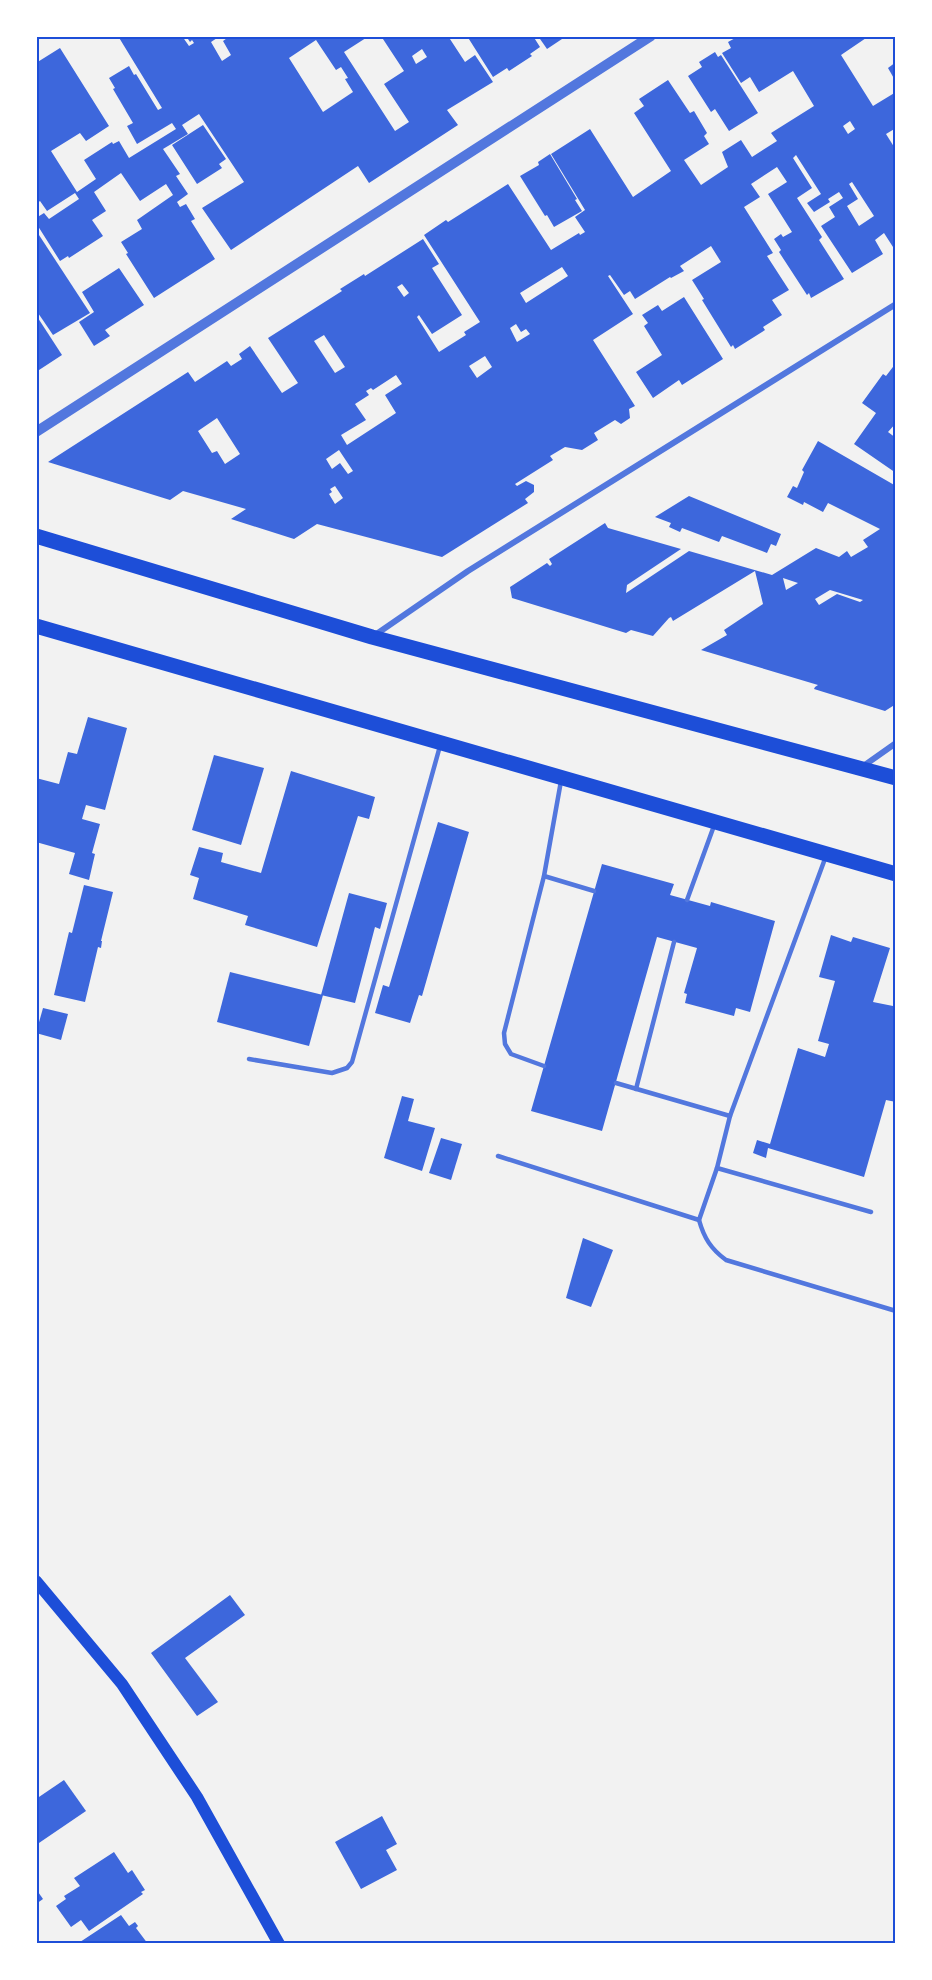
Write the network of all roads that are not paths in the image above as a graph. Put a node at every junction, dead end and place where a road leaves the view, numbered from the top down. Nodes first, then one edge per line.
1 (651, 36) edge
2 (896, 304) edge
3 (36, 432) edge
4 (36, 536) edge
5 (36, 626) edge
6 (372, 637) junction
7 (441, 743) junction
8 (896, 743) edge
9 (860, 768) junction
10 (562, 778) junction
11 (896, 778) edge
12 (715, 822) junction
13 (826, 854) junction
14 (896, 874) edge
15 (544, 876) junction
16 (594, 891) dead end
17 (687, 900) dead end
18 (674, 942) dead end
19 (249, 1059) dead end
20 (544, 1066) dead end
21 (616, 1083) dead end
22 (636, 1089) junction
23 (730, 1116) junction
24 (498, 1156) dead end
25 (717, 1168) junction
26 (871, 1212) dead end
27 (699, 1220) junction
28 (896, 1311) edge
29 (36, 1581) edge
30 (279, 1944) edge

1 - 3 street
2 - 6 street
4 - 6 main road
5 - 7 main road
6 - 9 main road
7 - 10 main road
7 - 19 lane
8 - 9 street
9 - 11 main road
10 - 12 main road
10 - 15 lane
12 - 13 main road
12 - 17 lane
13 - 14 main road
13 - 23 lane
15 - 16 lane
15 - 20 lane
18 - 22 lane
21 - 22 lane
22 - 23 lane
23 - 25 lane
24 - 27 lane
25 - 26 lane
25 - 27 lane
27 - 28 lane
29 - 30 main road

